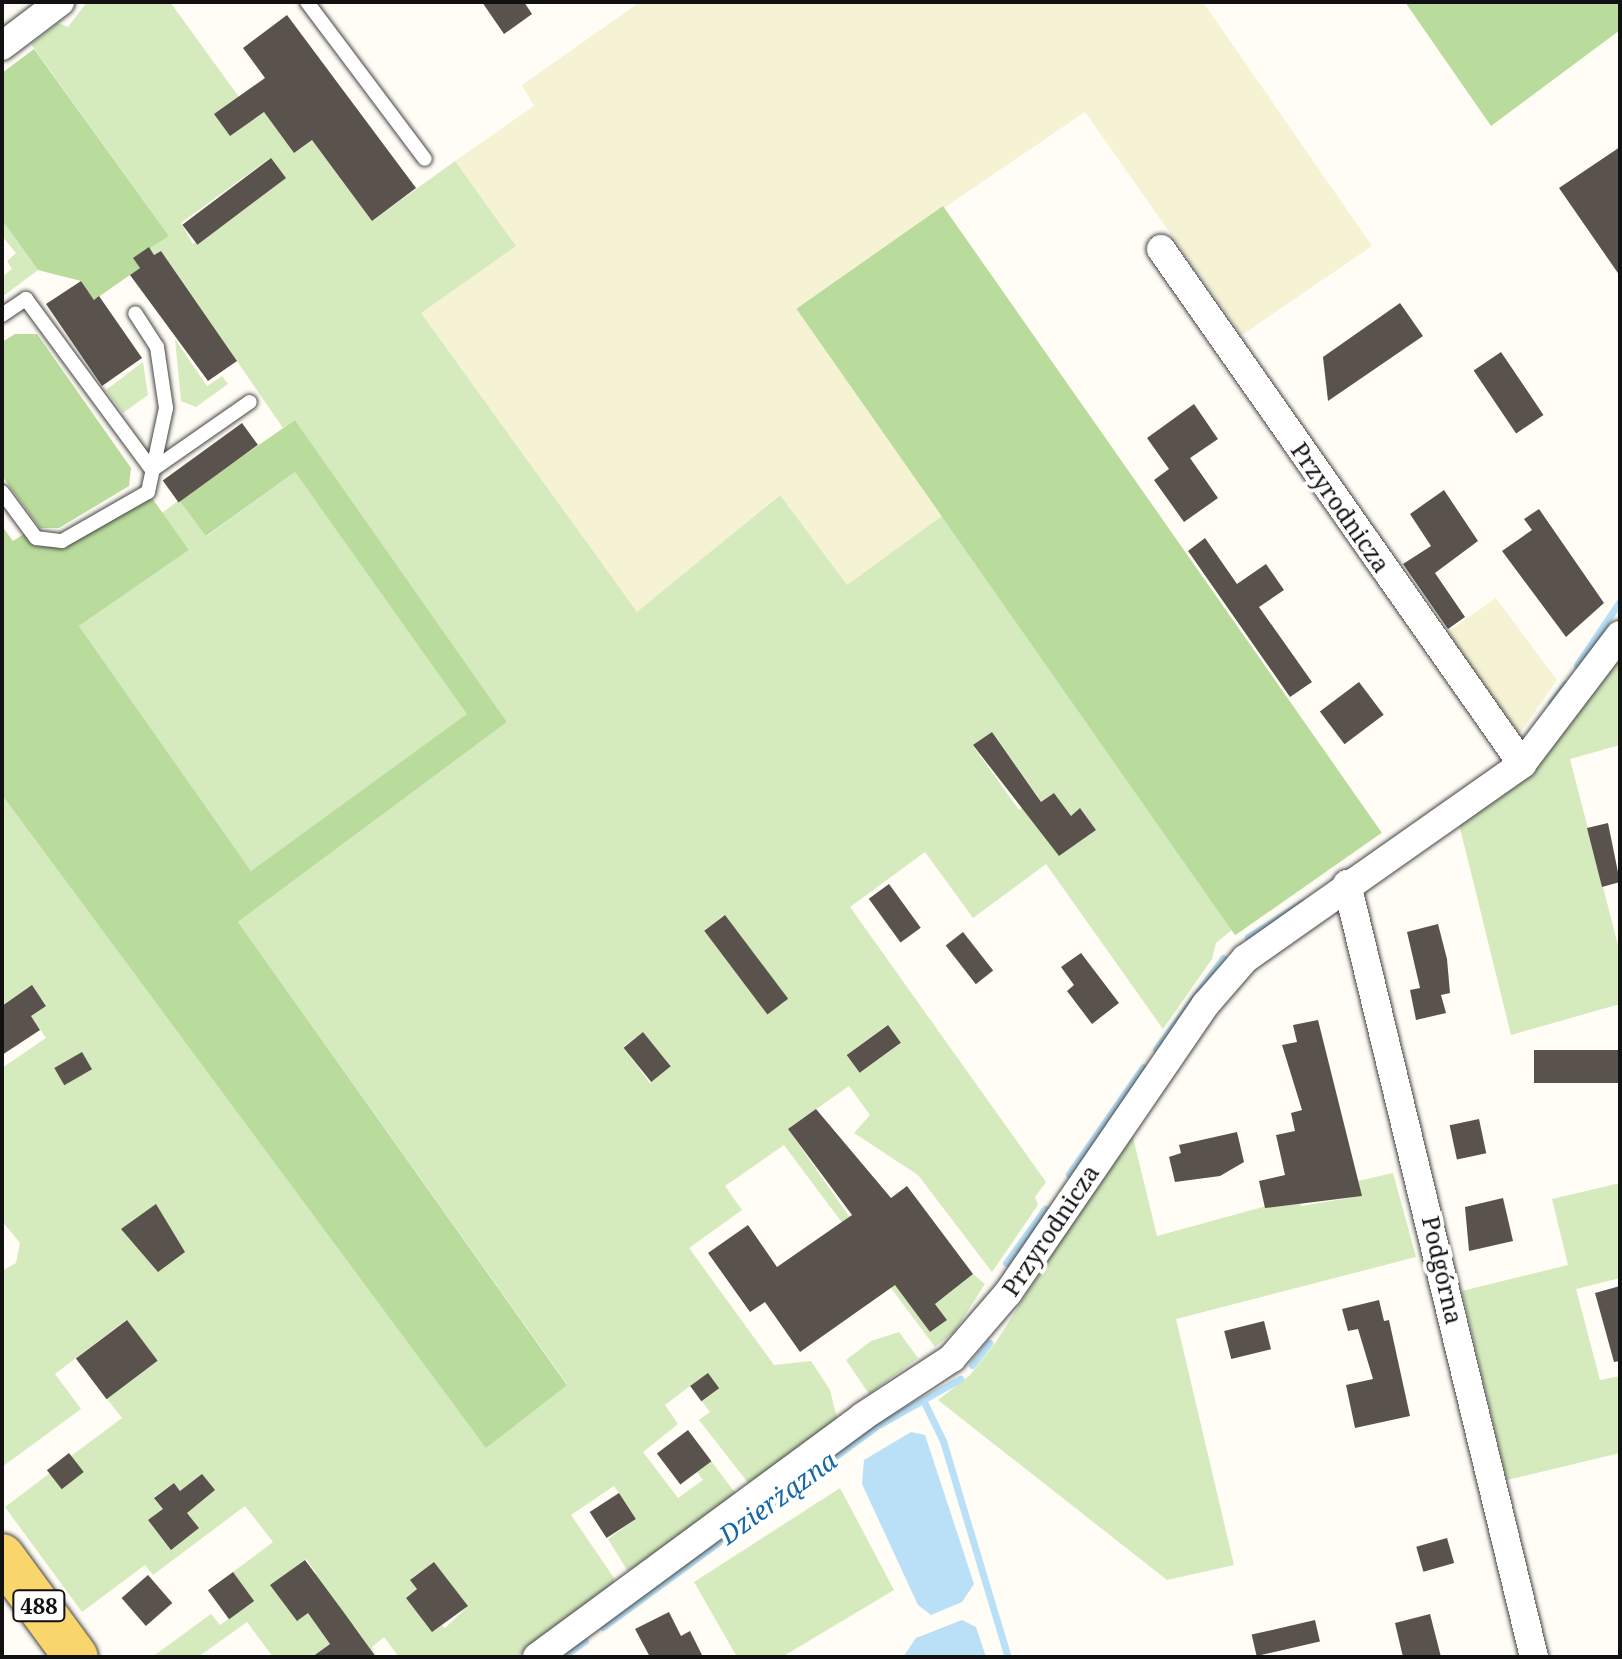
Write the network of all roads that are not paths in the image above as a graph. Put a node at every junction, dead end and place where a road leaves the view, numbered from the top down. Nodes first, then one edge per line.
1 (60, 2) edge
2 (307, 2) edge
3 (2, 46) edge
4 (425, 159) dead end
5 (1161, 249) dead end
6 (135, 313) dead end
7 (2, 315) edge
8 (250, 402) dead end
9 (152, 470) junction
10 (2, 492) edge
11 (1620, 635) edge
12 (1522, 764) junction
13 (1347, 884) junction
14 (2, 1556) edge
15 (76, 1657) edge
16 (537, 1657) edge
17 (1534, 1657) edge

1 - 3 street
2 - 4 lane
5 - 12 street, Przyrodnicza
6 - 9 lane
7 - 9 lane
8 - 9 lane
9 - 10 lane
11 - 12 street, Przyrodnicza
12 - 13 street, Przyrodnicza
13 - 16 street, Przyrodnicza
13 - 17 street, Podgórna
14 - 15 main road, 488

